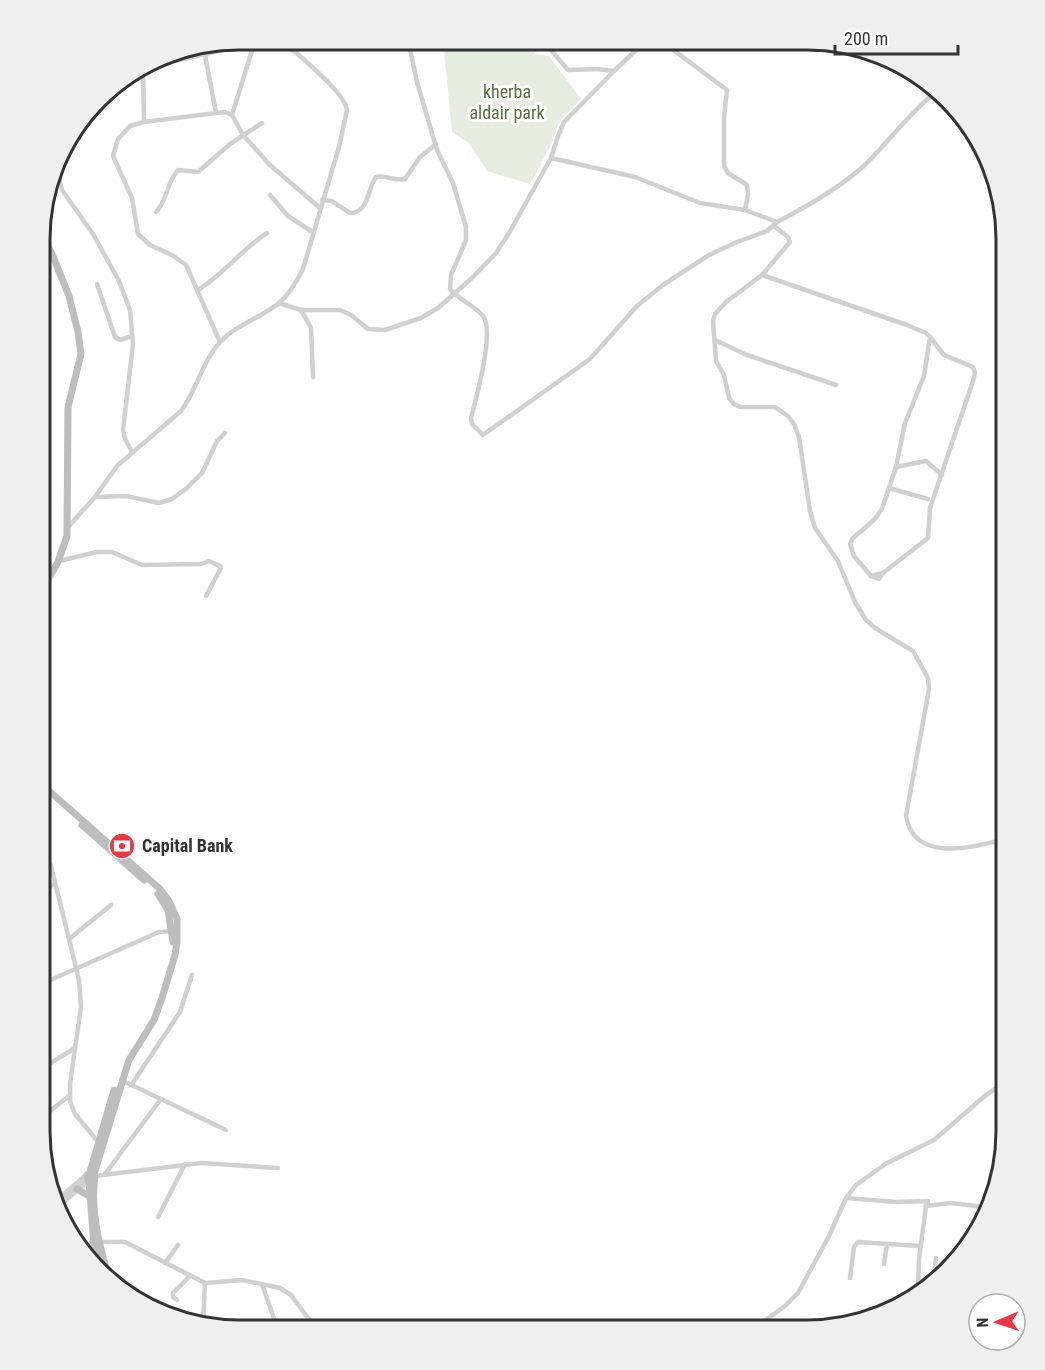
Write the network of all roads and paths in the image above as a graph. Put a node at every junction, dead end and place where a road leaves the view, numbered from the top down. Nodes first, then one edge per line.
1 (252, 50) edge
2 (292, 50) edge
3 (410, 50) edge
4 (551, 50) edge
5 (636, 50) edge
6 (673, 50) edge
7 (225, 51) edge
8 (206, 55) junction
9 (168, 64) edge
10 (614, 71) junction
11 (142, 76) edge
12 (930, 97) edge
13 (216, 113) junction
14 (232, 115) junction
15 (144, 122) junction
16 (262, 123) dead end
17 (243, 135) junction
18 (436, 144) junction
19 (551, 158) junction
20 (59, 182) edge
21 (270, 195) dead end
22 (322, 200) junction
23 (320, 208) junction
24 (745, 210) junction
25 (156, 212) dead end
26 (776, 224) junction
27 (267, 233) dead end
28 (314, 233) junction
29 (50, 250) edge
30 (762, 275) junction
31 (97, 284) dead end
32 (198, 290) junction
33 (454, 293) junction
34 (279, 303) junction
35 (301, 310) junction
36 (132, 336) junction
37 (930, 338) junction
38 (715, 340) junction
39 (220, 342) junction
40 (313, 377) dead end
41 (836, 385) dead end
42 (225, 433) dead end
43 (132, 453) junction
44 (896, 467) junction
45 (942, 475) junction
46 (890, 488) junction
47 (95, 497) junction
48 (928, 499) dead end
49 (68, 527) junction
50 (58, 562) junction
51 (50, 576) edge
52 (206, 596) dead end
53 (50, 792) edge
54 (50, 797) edge
55 (995, 841) edge
56 (50, 864) edge
57 (55, 884) junction
58 (50, 886) edge
59 (111, 905) dead end
60 (174, 920) junction
61 (175, 930) junction
62 (159, 932) junction
63 (69, 939) junction
64 (77, 969) junction
65 (192, 975) dead end
66 (50, 980) edge
67 (75, 1048) junction
68 (50, 1063) edge
69 (122, 1080) junction
70 (132, 1084) junction
71 (995, 1089) edge
72 (69, 1096) junction
73 (161, 1099) junction
74 (50, 1111) edge
75 (225, 1130) dead end
76 (99, 1143) junction
77 (185, 1164) junction
78 (278, 1168) dead end
79 (105, 1174) junction
80 (91, 1177) junction
81 (77, 1189) junction
82 (89, 1196) junction
83 (62, 1198) edge
84 (846, 1198) junction
85 (64, 1201) edge
86 (926, 1206) junction
87 (979, 1206) edge
88 (158, 1217) dead end
89 (96, 1244) junction
90 (887, 1244) junction
91 (178, 1245) dead end
92 (920, 1246) junction
93 (92, 1250) edge
94 (936, 1258) dead end
95 (99, 1259) edge
96 (165, 1263) junction
97 (104, 1264) edge
98 (884, 1264) dead end
99 (935, 1270) edge
100 (190, 1276) junction
101 (850, 1278) dead end
102 (205, 1284) junction
103 (262, 1284) junction
104 (918, 1284) edge
105 (177, 1300) dead end
106 (203, 1317) edge
107 (275, 1320) edge
108 (310, 1320) edge
109 (767, 1320) edge

1 - 14 street
2 - 22 street
3 - 18 street
4 - 10 street
5 - 10 street
6 - 24 street
7 - 8 street
8 - 9 street
8 - 13 street
10 - 19 street
11 - 15 street
12 - 26 street
13 - 14 street
13 - 15 street
14 - 17 street
15 - 32 street
16 - 17 street
17 - 23 street
17 - 25 street
18 - 22 street
18 - 33 street
19 - 24 street
19 - 33 street
20 - 36 street
21 - 28 street
22 - 23 street
23 - 28 street
24 - 26 street
26 - 30 street
26 - 33 street
27 - 32 street
28 - 34 street
29 - 49 main road
30 - 37 street
30 - 38 street
31 - 36 street
32 - 39 street
33 - 35 street
34 - 35 street
34 - 39 street
35 - 40 street
36 - 43 street
37 - 44 street
37 - 45 street
38 - 41 street
38 - 55 street
39 - 43 street
42 - 47 street
43 - 47 street
44 - 45 street
44 - 46 street
45 - 46 street
46 - 48 street
47 - 49 street
49 - 50 main road
50 - 51 main road
50 - 52 street
53 - 60 main road
54 - 60 main road
56 - 57 street
57 - 58 street
57 - 63 street
59 - 63 street
60 - 61 main road
60 - 62 street
61 - 62 street
61 - 69 main road
61 - 76 main road
62 - 64 street
63 - 64 street
64 - 66 street
64 - 67 street
65 - 70 street
67 - 68 street
67 - 72 street
69 - 70 street
69 - 80 main road
70 - 73 street
71 - 84 street
72 - 74 street
72 - 76 street
73 - 75 street
73 - 79 street
76 - 80 main road
77 - 78 street
77 - 79 street
77 - 88 street
79 - 80 street
80 - 81 street
80 - 82 main road
80 - 83 street
80 - 89 main road
81 - 82 main road
81 - 85 street
82 - 89 main road
84 - 86 street
84 - 109 street
86 - 87 street
86 - 92 street
89 - 93 street
89 - 95 main road
89 - 96 street
89 - 97 main road
90 - 92 street
90 - 98 street
90 - 101 street
91 - 96 street
92 - 104 street
94 - 99 street
96 - 100 street
100 - 102 street
100 - 105 street
102 - 103 street
102 - 106 street
103 - 107 street
103 - 108 street

